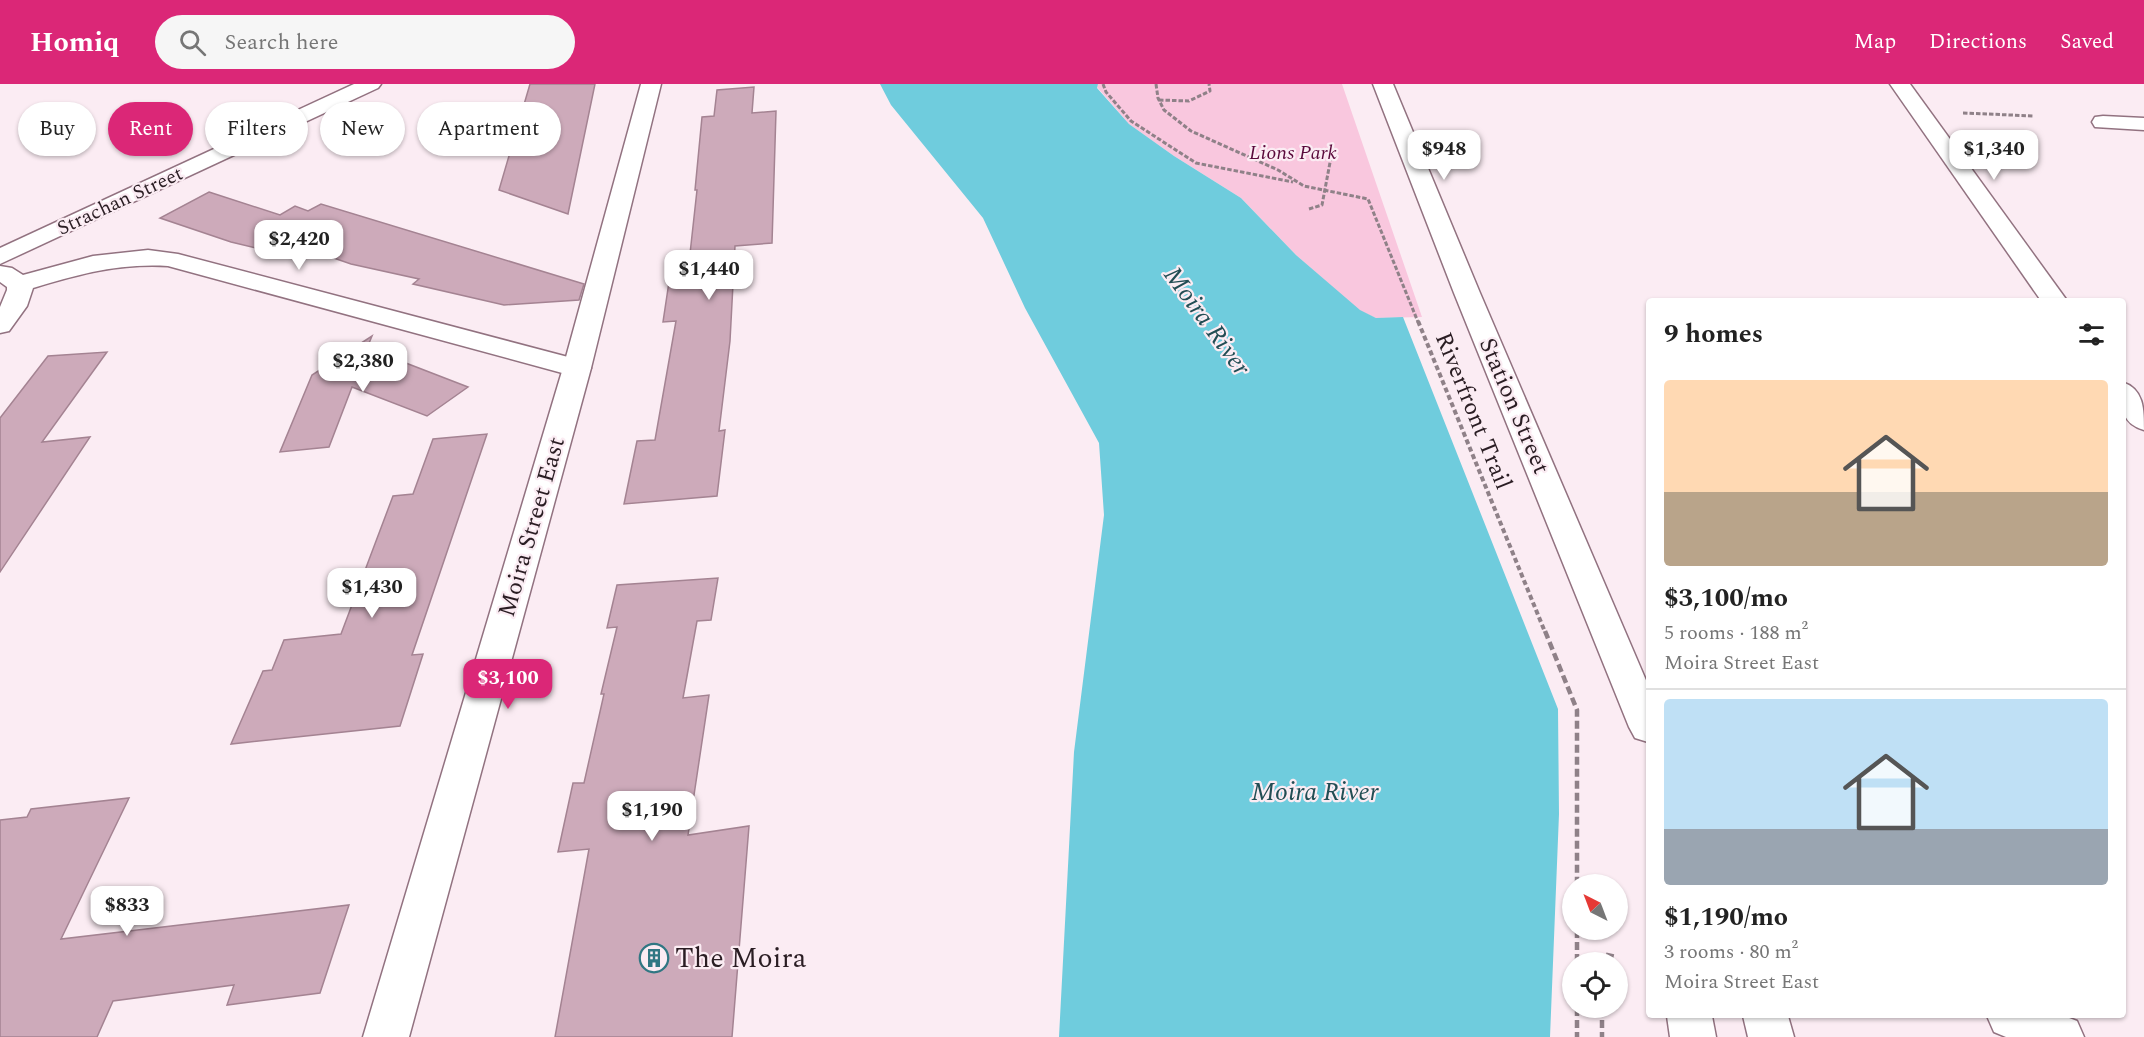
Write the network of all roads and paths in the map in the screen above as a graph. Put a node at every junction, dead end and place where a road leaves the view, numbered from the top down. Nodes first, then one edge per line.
1 (371, 84) edge
2 (651, 84) edge
3 (1103, 84) edge
4 (1156, 84) edge
5 (1209, 84) edge
6 (1383, 84) edge
7 (1900, 84) edge
8 (1158, 100) junction
9 (1918, 110) junction
10 (2034, 116) dead end
11 (2103, 122) dead end
12 (2144, 124) edge
13 (1332, 152) dead end
14 (1294, 182) junction
15 (1326, 192) junction
16 (1309, 209) dead end
17 (0, 257) edge
18 (10, 278) edge
19 (2052, 298) edge
20 (0, 325) edge
21 (577, 368) junction
22 (2126, 396) edge
23 (2144, 420) edge
24 (1646, 721) edge
25 (1577, 874) edge
26 (1577, 1018) edge
27 (1602, 1018) edge
28 (1690, 1018) edge
29 (1766, 1018) edge
30 (2015, 1018) edge
31 (386, 1037) edge
32 (1577, 1037) edge
33 (1602, 1037) edge
34 (1693, 1037) edge
35 (1771, 1037) edge
36 (2061, 1037) edge

1 - 17 street, Strachan Street
2 - 21 street, Moira Street East
3 - 14 path
4 - 8 path
5 - 8 path
6 - 24 street, Station Street
7 - 9 street
8 - 14 path, Riverfront Trail
9 - 10 path
9 - 19 street
11 - 12 street
13 - 15 path
14 - 15 path, Riverfront Trail
15 - 16 path
15 - 25 path, Riverfront Trail
18 - 20 street
18 - 21 street
21 - 31 street, Moira Street East
22 - 23 street
26 - 32 path
27 - 33 path
28 - 34 street
29 - 35 street
30 - 36 street

